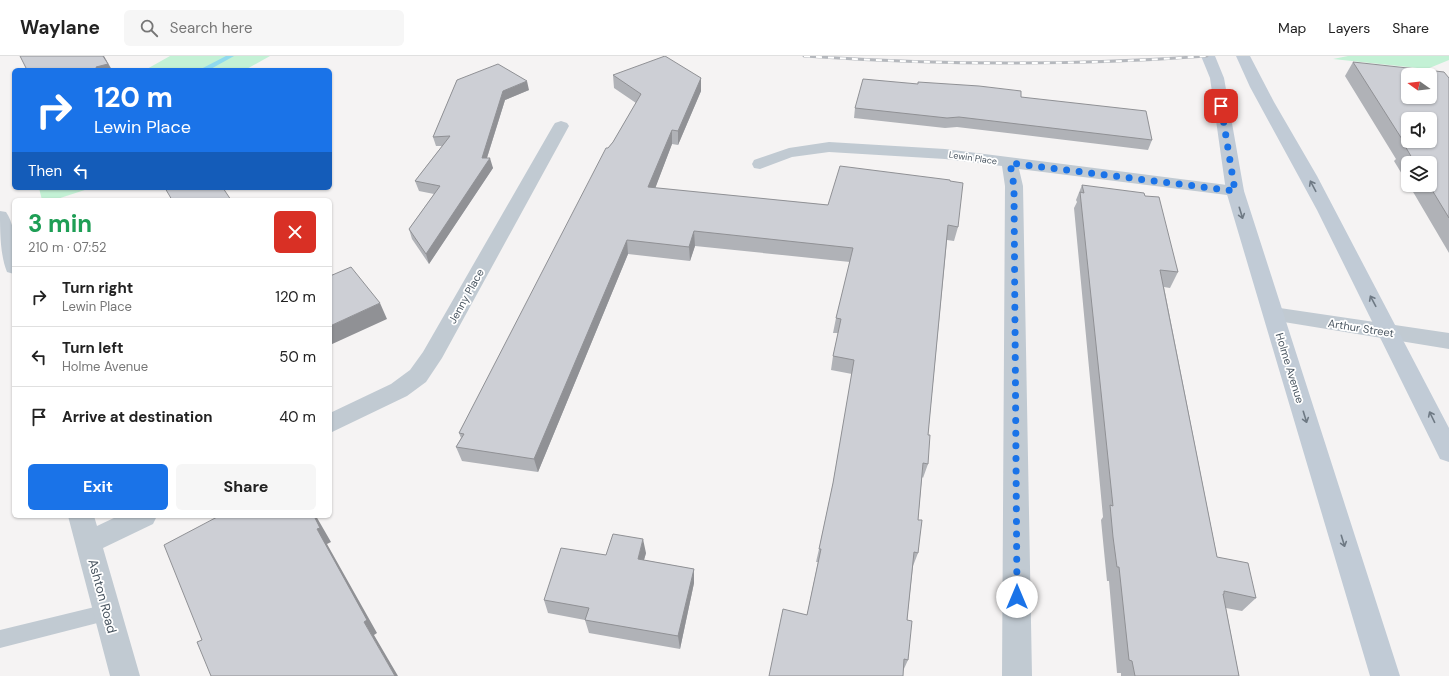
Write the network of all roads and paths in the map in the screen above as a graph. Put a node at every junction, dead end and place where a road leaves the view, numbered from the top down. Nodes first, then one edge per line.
1 (1208, 56) edge
2 (1243, 56) edge
3 (561, 126) dead end
4 (1010, 163) junction
5 (760, 164) dead end
6 (1235, 191) junction
7 (0, 216) edge
8 (12, 261) edge
9 (1273, 314) junction
10 (1390, 332) junction
11 (1449, 341) edge
12 (332, 423) edge
13 (1449, 452) edge
14 (82, 518) edge
15 (140, 518) edge
16 (88, 543) junction
17 (107, 613) junction
18 (0, 639) edge
19 (125, 676) edge
20 (1017, 676) edge
21 (1385, 676) edge

1 - 6 main road, Holme Avenue
10 -> 2 main road
3 - 12 street, Jenny Place
4 - 5 street, Lewin Place
4 - 6 street, Lewin Place
4 - 20 street
6 -> 9 main road, Holme Avenue
7 - 8 street
9 - 10 street, Arthur Street
9 -> 21 main road, Holme Avenue
10 - 11 street, Arthur Street
13 -> 10 main road
14 - 16 street, Ashton Road
15 - 16 street
16 - 17 street, Ashton Road
17 - 18 lane
17 - 19 street, Ashton Road

